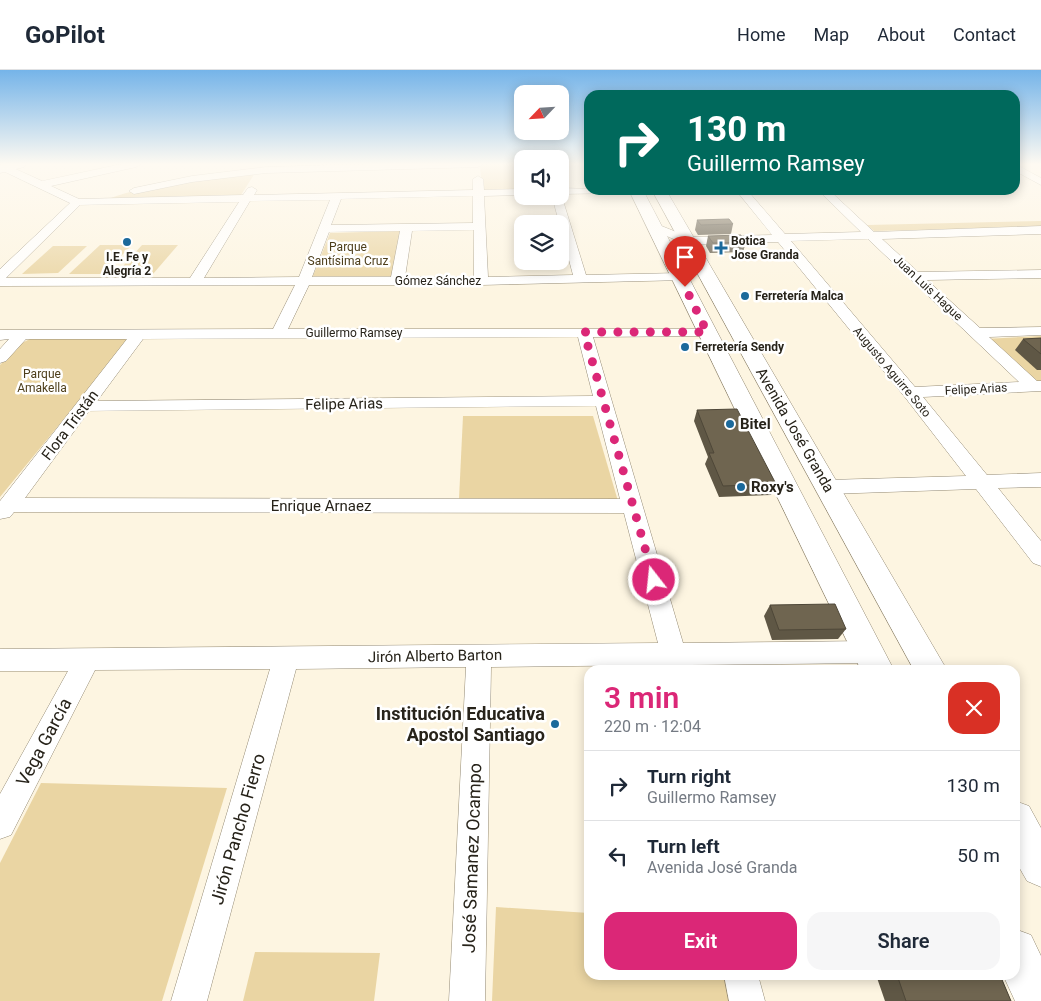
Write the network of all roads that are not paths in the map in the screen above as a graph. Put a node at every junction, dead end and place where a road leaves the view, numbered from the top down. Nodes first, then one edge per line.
1 (71, 207) edge
2 (240, 207) edge
3 (332, 207) edge
4 (479, 207) edge
5 (560, 207) edge
6 (645, 207) edge
7 (668, 207) edge
8 (755, 207) edge
9 (841, 207) edge
10 (480, 226) junction
11 (655, 227) junction
12 (407, 228) junction
13 (324, 229) junction
14 (875, 229) junction
15 (1041, 230) edge
16 (780, 238) junction
17 (687, 242) junction
18 (1041, 274) edge
19 (0, 276) edge
20 (915, 276) junction
21 (398, 277) dead end
22 (680, 277) junction
23 (581, 279) junction
24 (196, 281) junction
25 (304, 281) junction
26 (481, 281) junction
27 (0, 282) edge
28 (1041, 331) edge
29 (584, 332) junction
30 (707, 332) junction
31 (280, 333) junction
32 (976, 333) junction
33 (23, 334) junction
34 (139, 334) junction
35 (0, 335) edge
36 (0, 358) edge
37 (1037, 386) edge
38 (910, 392) junction
39 (604, 401) junction
40 (84, 406) junction
41 (1041, 480) edge
42 (980, 481) junction
43 (828, 487) junction
44 (633, 506) junction
45 (4, 511) edge
46 (1041, 557) edge
47 (479, 656) junction
48 (286, 658) junction
49 (88, 659) junction
50 (0, 660) edge
51 (874, 661) edge
52 (676, 662) edge
53 (802, 662) edge
54 (928, 665) edge
55 (0, 824) edge
56 (1020, 829) edge
57 (1041, 866) edge
58 (1020, 961) edge
59 (742, 980) edge
60 (189, 1001) edge
61 (467, 1001) edge
62 (747, 1001) edge
63 (1039, 1001) edge

1 - 19 street
2 - 24 street
3 - 13 street
4 - 10 street
5 - 23 street
6 - 11 main road, Avenida José Granda
7 - 17 main road, Avenida José Granda
8 - 16 street, Augusto Aguirre Soto
9 - 14 street, Juan Luis Hague
10 - 12 street
10 - 26 street
11 - 17 street
11 - 22 main road, Avenida José Granda
12 - 13 street
12 - 21 street
13 - 25 street
14 - 15 street
14 - 16 street
14 - 20 street, Juan Luis Hague
16 - 17 street
16 - 38 street, Augusto Aguirre Soto
17 - 43 main road, Avenida José Granda
18 - 20 street
20 - 32 street, Juan Luis Hague
22 - 23 street, Gómez Sánchez
22 - 30 main road, Avenida José Granda
23 - 26 street, Gómez Sánchez
24 - 25 street, Gómez Sánchez
24 - 27 street, Gómez Sánchez
25 - 26 street, Gómez Sánchez
25 - 31 street
28 - 32 street
29 - 30 street, Guillermo Ramsey
29 - 31 street, Guillermo Ramsey
29 - 39 street
30 - 51 main road, Avenida José Granda
31 - 34 street, Guillermo Ramsey
32 - 37 street, Juan Luis Hague
33 - 34 street, Guillermo Ramsey
33 - 35 street, Guillermo Ramsey
33 - 36 street
34 - 40 street, Flora Tristán
37 - 38 street, Felipe Arias
38 - 42 street, Augusto Aguirre Soto
39 - 40 street, Felipe Arias
39 - 44 street
40 - 45 street, Flora Tristán
41 - 42 street
42 - 43 street
42 - 46 street, Augusto Aguirre Soto
43 - 54 main road, Avenida José Granda
44 - 45 street, Enrique Arnaez
44 - 52 street
47 - 48 street, Jirón Alberto Barton
47 - 52 street, Jirón Alberto Barton
47 - 61 street, José Samanez Ocampo
48 - 49 street, Jirón Alberto Barton
48 - 60 street, Jirón Pancho Fierro
49 - 50 street, Jirón Alberto Barton
49 - 55 street, Vega García
51 - 53 street, Jirón Alberto Barton
52 - 53 street, Jirón Alberto Barton
56 - 57 main road
58 - 63 main road
59 - 62 street

